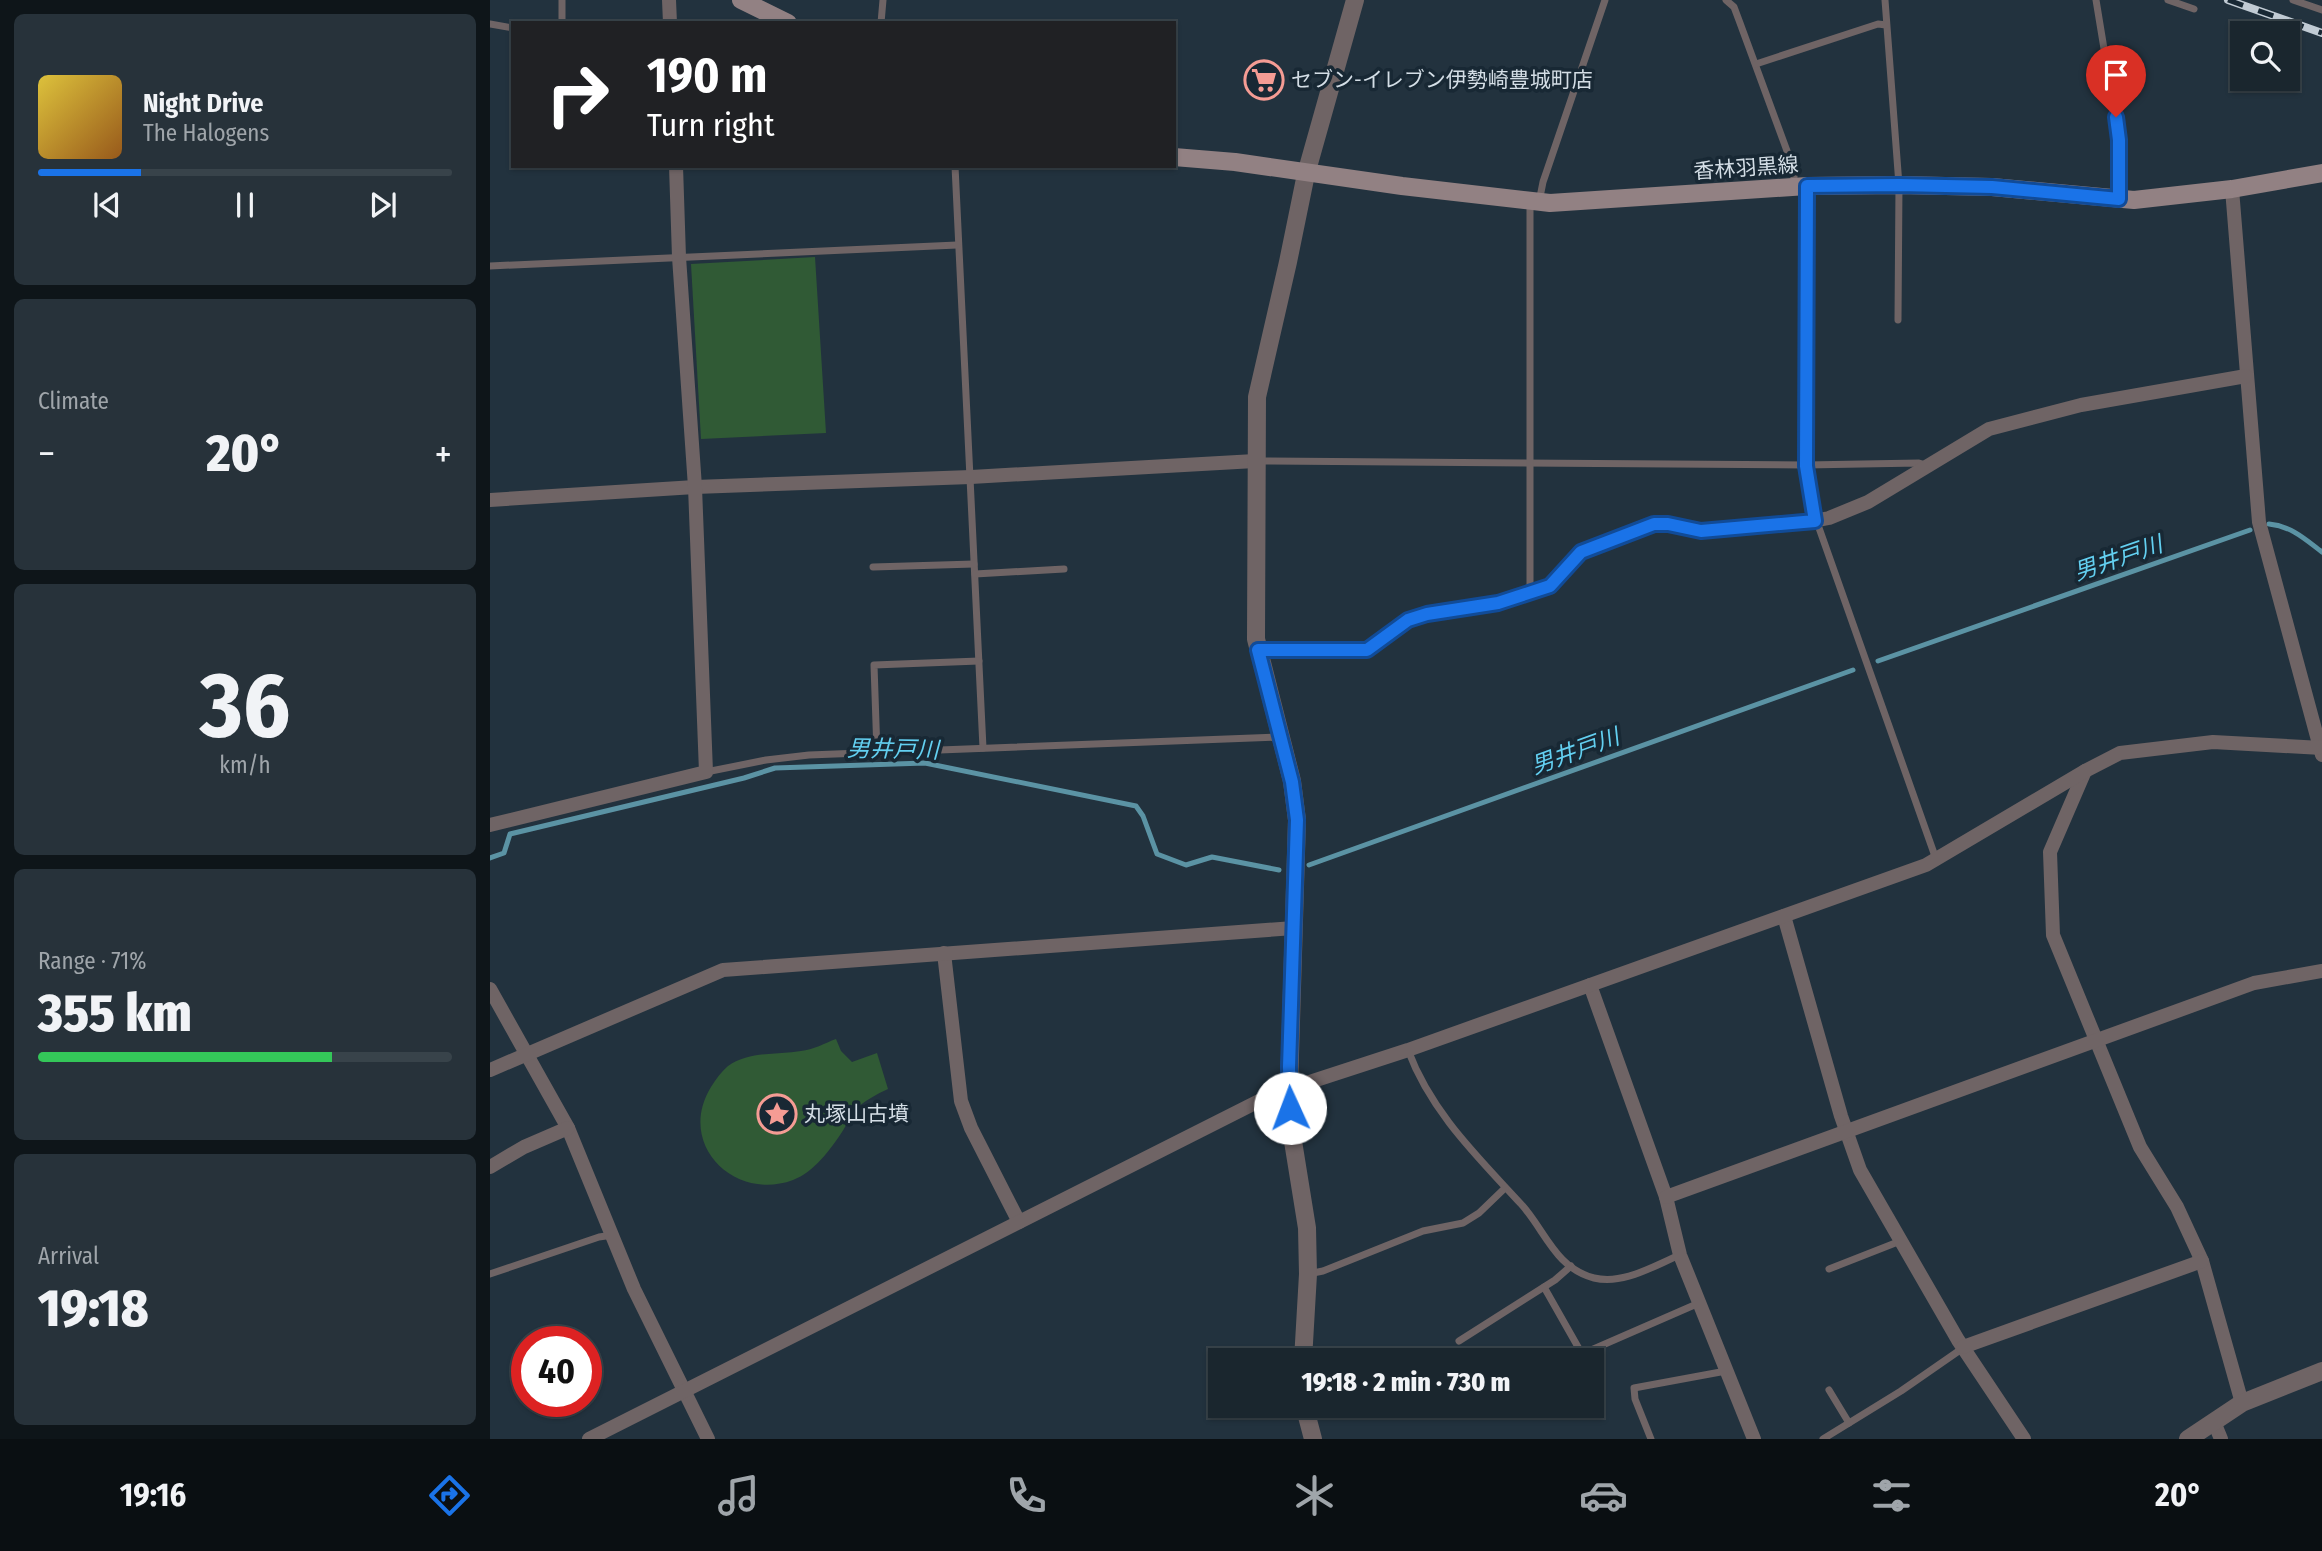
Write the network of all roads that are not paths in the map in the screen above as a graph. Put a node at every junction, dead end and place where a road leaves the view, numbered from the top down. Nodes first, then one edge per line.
1 (562, 0) edge
2 (669, 0) edge
3 (741, 0) edge
4 (883, 0) edge
5 (1354, 0) edge
6 (1605, 0) edge
7 (1726, 0) edge
8 (1885, 0) edge
9 (2096, 0) edge
10 (2168, 0) edge
11 (2293, 0) edge
12 (2194, 9) dead end
13 (2322, 10) edge
14 (562, 21) edge
15 (670, 21) edge
16 (784, 21) edge
17 (881, 21) edge
18 (490, 24) edge
19 (1886, 24) junction
20 (511, 27) edge
21 (1756, 64) junction
22 (1176, 157) edge
23 (676, 168) edge
24 (955, 168) edge
25 (2322, 173) edge
26 (1306, 174) junction
27 (1899, 185) junction
28 (1801, 187) junction
29 (2232, 189) junction
30 (2119, 199) junction
31 (1534, 201) junction
32 (957, 245) junction
33 (679, 257) junction
34 (490, 266) edge
35 (1898, 320) dead end
36 (2246, 376) junction
37 (1255, 461) junction
38 (1530, 463) junction
39 (1806, 466) junction
40 (1929, 466) junction
41 (971, 477) junction
42 (695, 486) junction
43 (490, 500) edge
44 (1815, 521) junction
45 (974, 564) junction
46 (873, 567) dead end
47 (1064, 569) dead end
48 (975, 575) junction
49 (1530, 593) junction
50 (1258, 650) junction
51 (979, 661) junction
52 (1280, 737) junction
53 (983, 748) junction
54 (2321, 751) edge
55 (877, 752) junction
56 (2085, 771) junction
57 (706, 772) junction
58 (490, 825) edge
59 (1937, 860) junction
60 (1784, 916) junction
61 (1294, 928) junction
62 (944, 953) junction
63 (2322, 971) edge
64 (1590, 985) junction
65 (490, 989) edge
66 (2096, 1042) junction
67 (1408, 1050) junction
68 (527, 1054) junction
69 (490, 1070) edge
70 (1289, 1089) junction
71 (568, 1128) junction
72 (1845, 1131) junction
73 (490, 1167) edge
74 (1505, 1188) junction
75 (1667, 1197) junction
76 (1019, 1222) junction
77 (614, 1235) junction
78 (1903, 1240) junction
79 (1680, 1255) junction
80 (2202, 1261) junction
81 (1570, 1266) junction
82 (1829, 1269) dead end
83 (1307, 1274) junction
84 (490, 1275) edge
85 (1544, 1287) junction
86 (1700, 1303) junction
87 (1459, 1341) dead end
88 (1304, 1348) edge
89 (1963, 1348) junction
90 (1726, 1371) junction
91 (2322, 1371) edge
92 (1829, 1390) dead end
93 (683, 1391) junction
94 (2242, 1403) junction
95 (1307, 1418) edge
96 (2214, 1422) junction
97 (1849, 1423) junction
98 (589, 1439) edge
99 (708, 1439) edge
100 (1313, 1439) edge
101 (1651, 1439) edge
102 (1754, 1439) edge
103 (1823, 1439) edge
104 (2024, 1439) edge
105 (2188, 1439) edge
106 (2221, 1439) edge

1 - 14 lane
2 - 15 street
3 - 16 main road
4 - 17 lane
5 - 26 street
6 - 31 lane
7 - 21 lane
8 - 19 lane
9 - 30 lane
10 - 12 lane
11 - 13 lane
18 - 20 lane
19 - 21 lane
19 - 27 lane
21 - 28 lane
22 - 26 main road, 香林羽黒線
23 - 33 street
24 - 32 lane
25 - 29 main road, 香林羽黒線
26 - 31 main road, 香林羽黒線
26 - 37 street
27 - 28 main road, 香林羽黒線
27 - 30 main road, 香林羽黒線
27 - 35 lane
28 - 31 main road, 香林羽黒線
28 - 39 lane
29 - 30 main road, 香林羽黒線
29 - 36 street
31 - 38 lane
32 - 33 lane
32 - 41 lane
33 - 34 lane
33 - 42 street
36 - 40 street
36 - 54 street
37 - 38 lane
37 - 41 street
37 - 50 street
38 - 39 lane
38 - 49 lane
39 - 40 lane
39 - 44 lane
40 - 44 street
41 - 42 street
41 - 45 lane
42 - 43 street
42 - 57 street
44 - 49 street
44 - 59 lane
45 - 46 lane
45 - 48 lane
47 - 48 lane
48 - 51 lane
49 - 50 street
50 - 52 street
51 - 53 lane
51 - 55 lane
52 - 53 lane
52 - 61 street
53 - 55 lane
54 - 56 street
55 - 57 lane
56 - 59 street
56 - 66 street
57 - 58 street
59 - 60 street
60 - 64 street
60 - 72 street
61 - 62 street
61 - 70 street
62 - 68 street
62 - 76 street
63 - 66 street
64 - 67 street
64 - 75 street
65 - 68 street
66 - 72 street
66 - 80 street
67 - 70 street
67 - 74 lane
68 - 69 street
68 - 71 street
70 - 76 street
70 - 83 street
71 - 73 street
71 - 77 street
72 - 75 street
72 - 78 street
74 - 81 lane
74 - 83 lane
75 - 79 street
76 - 93 street
77 - 84 lane
77 - 93 street
78 - 82 lane
78 - 89 street
79 - 81 lane
79 - 86 street
80 - 89 street
80 - 94 street
81 - 85 lane
83 - 88 street
85 - 86 lane
85 - 87 lane
86 - 90 street
89 - 97 lane
89 - 104 street
90 - 101 lane
90 - 102 street
91 - 94 street
92 - 97 lane
93 - 98 street
93 - 99 street
94 - 96 street
95 - 100 street
96 - 105 street
96 - 106 street
97 - 103 lane

